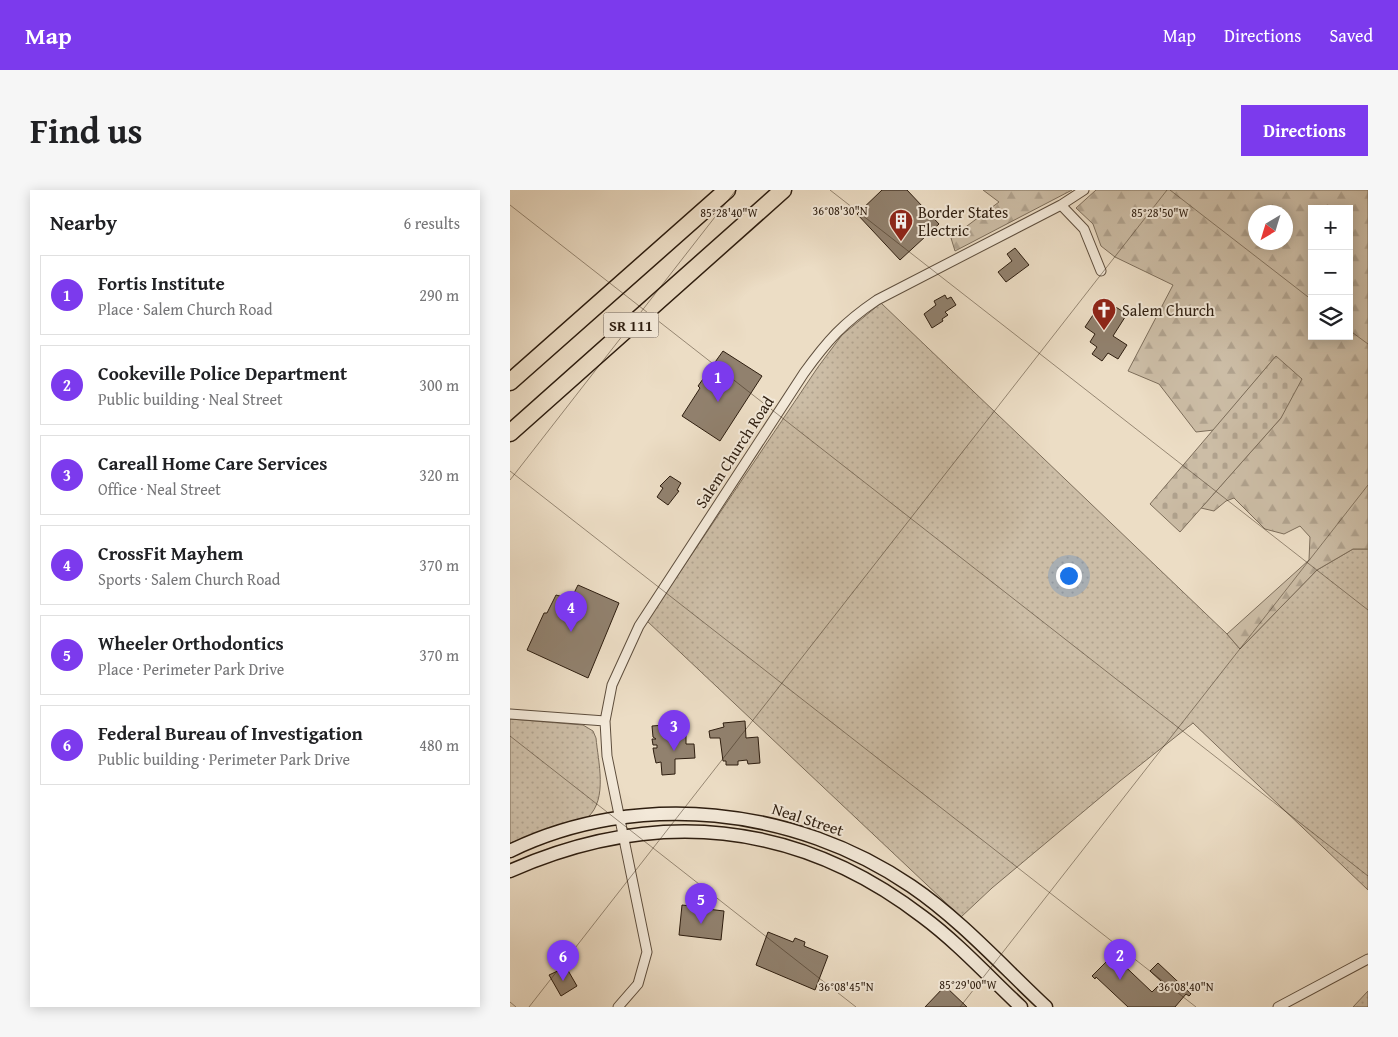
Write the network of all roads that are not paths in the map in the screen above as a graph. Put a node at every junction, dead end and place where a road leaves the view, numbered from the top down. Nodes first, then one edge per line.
1 (727, 190) edge
2 (783, 190) edge
3 (1084, 190) edge
4 (1061, 205) junction
5 (1101, 271) dead end
6 (510, 382) edge
7 (510, 432) edge
8 (510, 714) edge
9 (605, 720) junction
10 (619, 818) junction
11 (810, 834) junction
12 (622, 836) junction
13 (510, 851) edge
14 (802, 851) junction
15 (510, 871) edge
16 (1368, 959) edge
17 (618, 1007) edge
18 (1021, 1007) edge
19 (1046, 1007) edge
20 (1278, 1007) edge

1 - 6 highway, SR 111
2 - 7 highway, SR 111
3 - 4 street, Salem Church Road
4 - 5 street
4 - 9 street, Salem Church Road
8 - 9 street
9 - 10 street, Salem Church Road
10 - 11 main road, Neal Street
10 - 12 street, Salem Church Road
10 - 13 main road, Neal Street
11 - 14 main road
11 - 19 main road, Neal Street
12 - 14 main road, Neal Street
12 - 15 main road, Neal Street
12 - 17 street, Salem Church Road
14 - 18 main road, Neal Street
16 - 20 street

